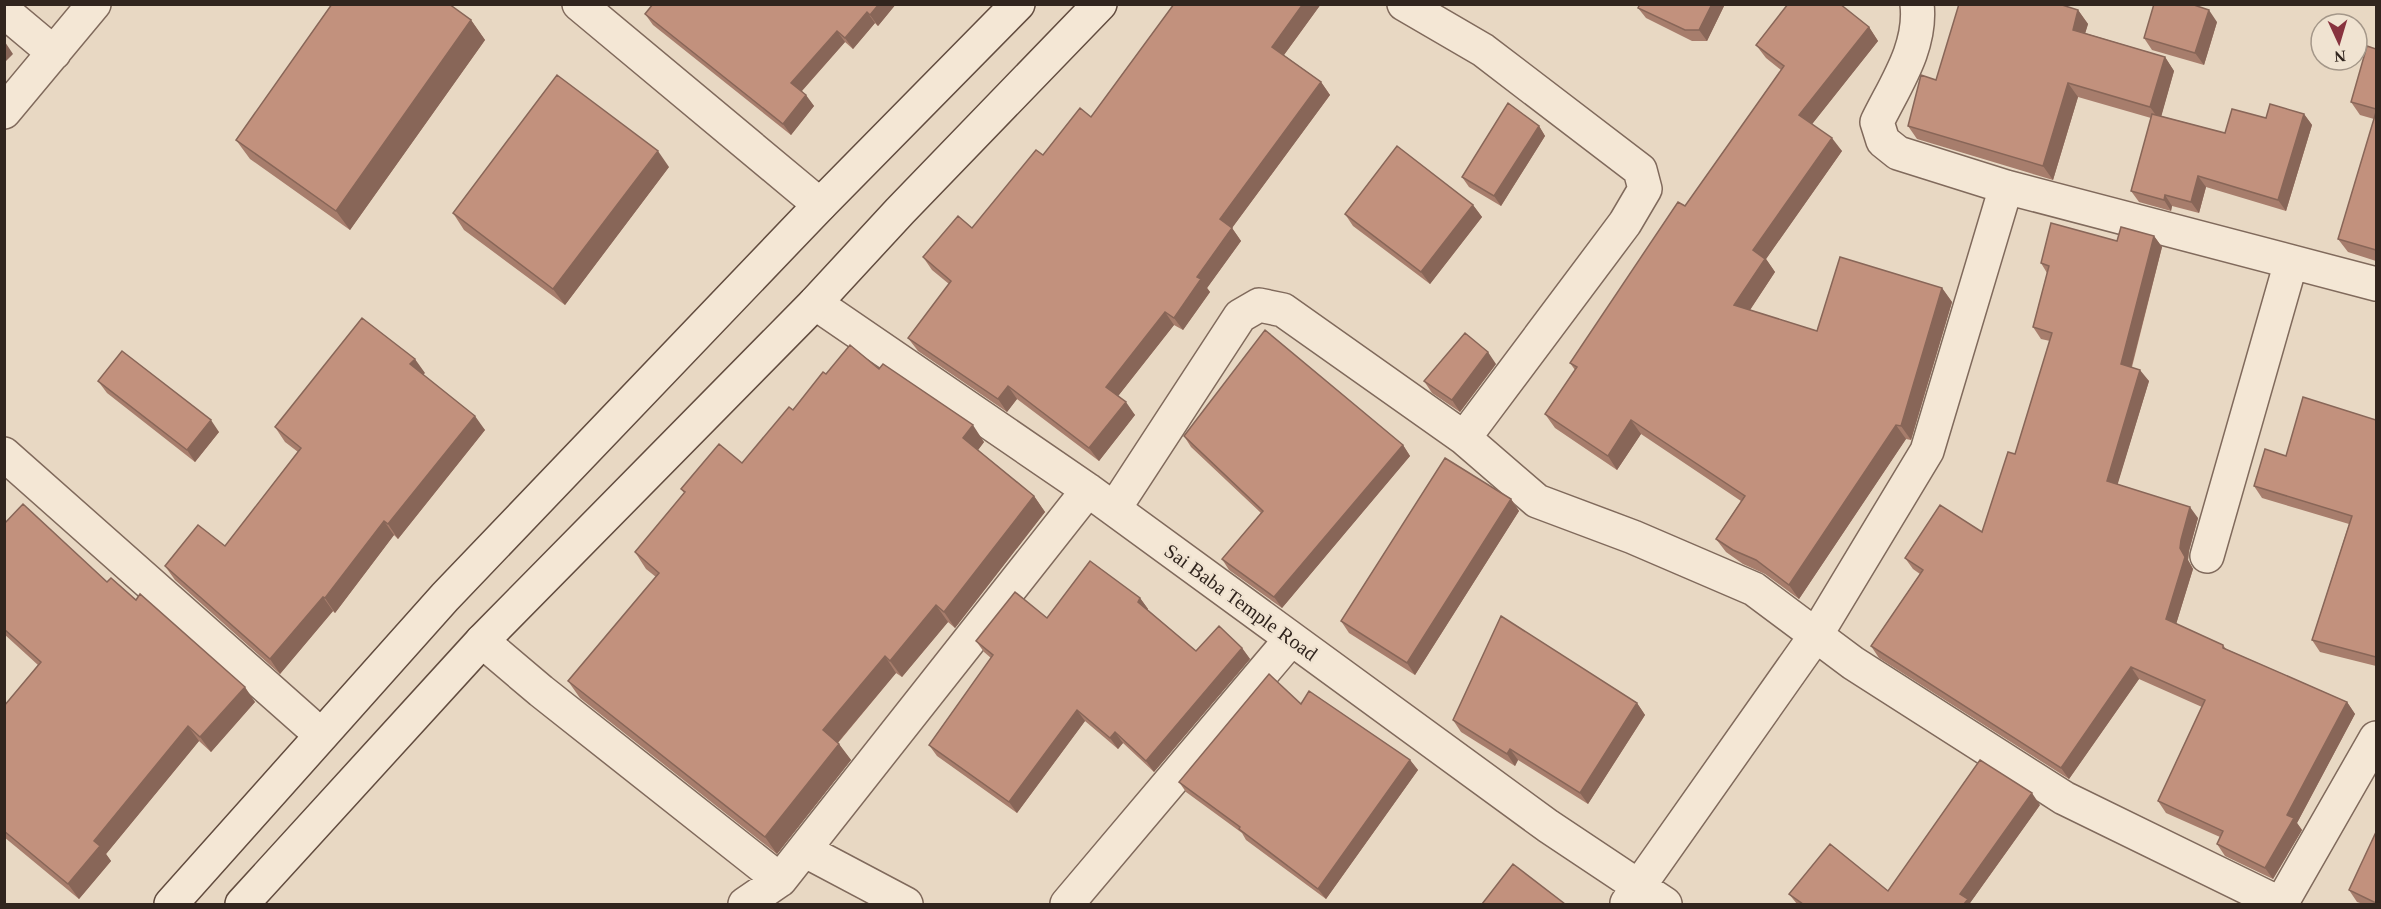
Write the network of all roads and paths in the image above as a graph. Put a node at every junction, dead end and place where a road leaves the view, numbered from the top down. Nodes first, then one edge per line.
1 (94, 4) edge
2 (579, 4) edge
3 (1018, 4) edge
4 (1100, 4) edge
5 (1404, 4) edge
6 (1917, 4) edge
7 (4, 11) edge
8 (54, 53) junction
9 (4, 112) edge
10 (2006, 188) junction
11 (820, 205) junction
12 (2291, 262) junction
13 (2376, 284) edge
14 (815, 303) junction
15 (1464, 438) junction
16 (4, 454) edge
17 (1101, 500) junction
18 (2207, 556) dead end
19 (1816, 635) junction
20 (1291, 639) junction
21 (482, 641) junction
22 (321, 735) junction
23 (2376, 738) edge
24 (804, 850) junction
25 (780, 880) junction
26 (1632, 895) edge
27 (171, 904) edge
28 (242, 904) edge
29 (745, 904) edge
30 (906, 904) edge
31 (1067, 904) edge
32 (1665, 904) edge
33 (2281, 904) edge

1 - 8 street
2 - 11 street
3 - 11 street
4 - 14 street
5 - 15 street
6 - 10 street
7 - 8 street
8 - 9 street
10 - 12 street
10 - 19 street
11 - 22 street
12 - 13 street
12 - 18 street
14 - 17 street, Sai Baba Temple Road
14 - 21 street
15 - 17 street
15 - 19 street
16 - 22 street
17 - 20 street, Sai Baba Temple Road
17 - 24 street
19 - 26 street
19 - 33 street
20 - 26 street, Sai Baba Temple Road
20 - 31 street
21 - 25 street
21 - 28 street
22 - 27 street
23 - 33 street
24 - 25 street
24 - 30 street
25 - 29 street
26 - 32 street, Sai Baba Temple Road

